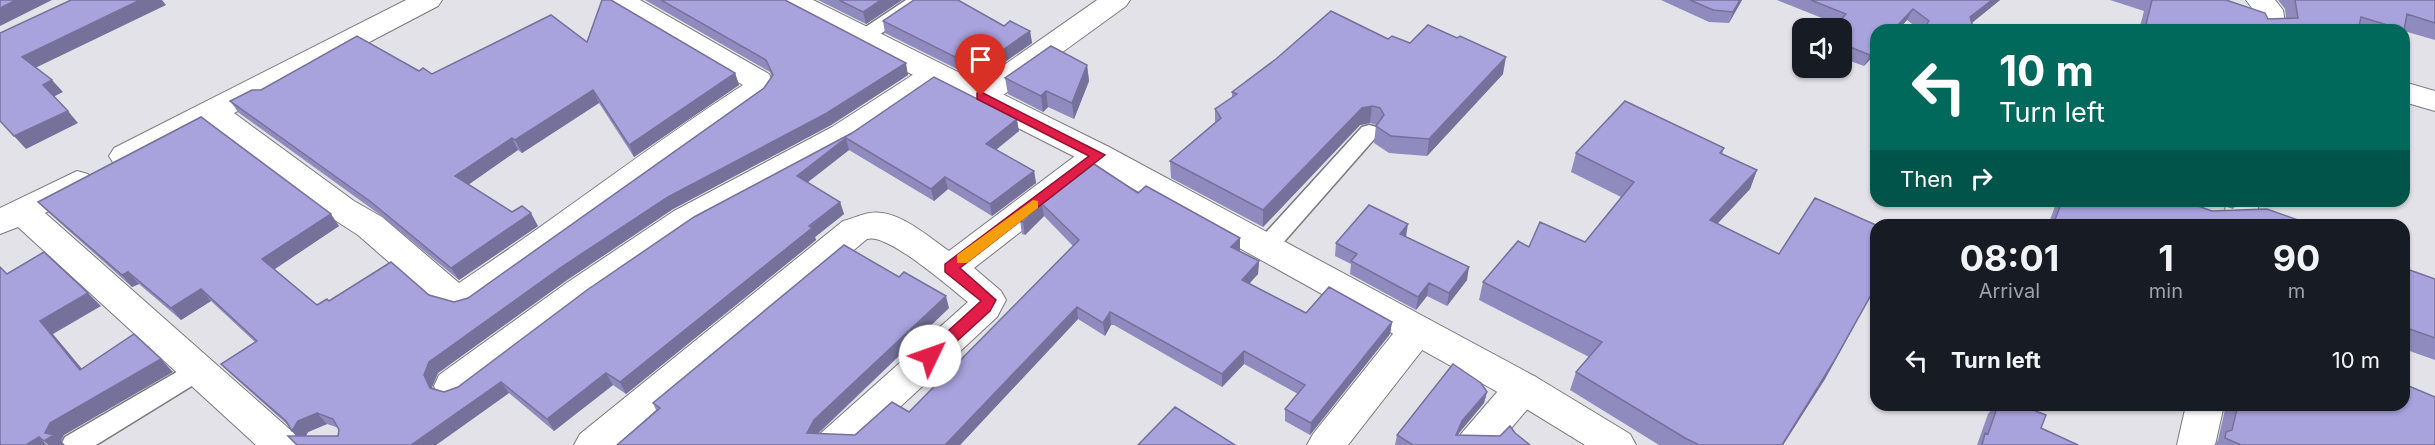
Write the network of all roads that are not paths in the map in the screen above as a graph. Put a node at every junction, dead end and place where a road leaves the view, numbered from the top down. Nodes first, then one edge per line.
1 (428, 0) edge
2 (620, 0) edge
3 (792, 0) edge
4 (919, 0) edge
5 (1116, 0) edge
6 (2260, 0) edge
7 (2271, 24) edge
8 (862, 38) junction
9 (935, 74) junction
10 (2410, 94) edge
11 (981, 96) junction
12 (2435, 101) edge
13 (211, 111) junction
14 (1370, 132) dead end
15 (1098, 155) junction
16 (10, 217) edge
17 (1266, 246) junction
18 (955, 265) junction
19 (1417, 330) junction
20 (199, 369) junction
21 (452, 386) edge
22 (1523, 388) junction
23 (2204, 411) edge
24 (74, 445) edge
25 (282, 445) edge
26 (592, 445) edge
27 (833, 445) edge
28 (1326, 445) edge
29 (1474, 445) edge
30 (1617, 445) edge
31 (2196, 445) edge

1 - 13 street
2 - 13 street
3 - 8 street
4 - 8 lane
5 - 11 street
6 - 7 street
8 - 9 street
9 - 11 street
9 - 21 street
10 - 12 street
11 - 15 street
13 - 16 street
14 - 17 lane
15 - 17 street
15 - 18 street
16 - 20 street
17 - 19 street
18 - 26 street
18 - 27 street
19 - 22 street
19 - 28 street
20 - 24 lane
20 - 25 street
22 - 29 street
22 - 30 street
23 - 31 street

